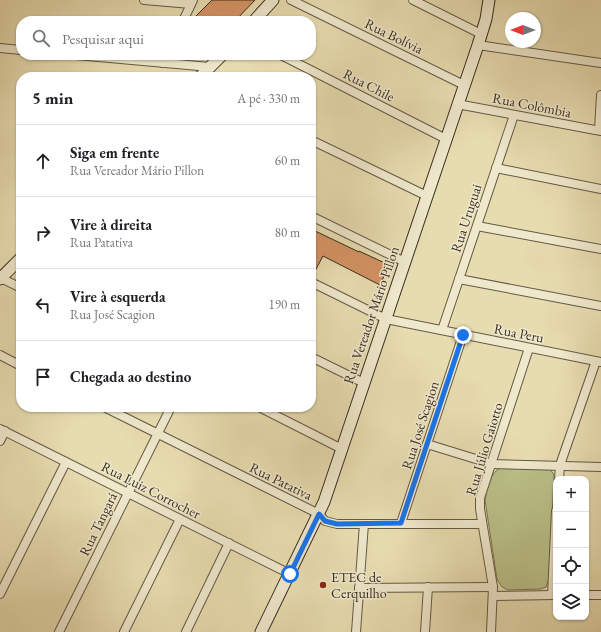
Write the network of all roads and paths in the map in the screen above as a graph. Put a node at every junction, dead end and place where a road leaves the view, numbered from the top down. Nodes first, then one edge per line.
1 (144, 0) edge
2 (273, 0) edge
3 (291, 0) edge
4 (413, 0) edge
5 (489, 0) edge
6 (192, 2) edge
7 (185, 16) edge
8 (259, 16) edge
9 (481, 34) junction
10 (478, 45) junction
11 (0, 48) edge
12 (16, 50) edge
13 (171, 60) edge
14 (217, 60) edge
15 (291, 60) edge
16 (601, 63) edge
17 (210, 67) junction
18 (205, 72) edge
19 (314, 72) edge
20 (316, 73) edge
21 (464, 85) junction
22 (601, 95) edge
23 (458, 104) junction
24 (514, 115) junction
25 (600, 130) edge
26 (446, 139) junction
27 (316, 142) edge
28 (496, 168) junction
29 (601, 189) edge
30 (427, 196) junction
31 (316, 218) edge
32 (477, 226) junction
33 (601, 249) edge
34 (404, 262) junction
35 (16, 263) edge
36 (0, 279) edge
37 (459, 279) junction
38 (316, 284) edge
39 (16, 286) edge
40 (601, 306) edge
41 (386, 319) junction
42 (442, 330) junction
43 (463, 335) junction
44 (529, 348) junction
45 (0, 355) edge
46 (316, 360) edge
47 (598, 362) edge
48 (16, 363) edge
49 (364, 384) junction
50 (114, 412) edge
51 (169, 412) edge
52 (269, 412) edge
53 (2, 430) edge
54 (158, 434) junction
55 (0, 441) edge
56 (427, 444) junction
57 (342, 449) junction
58 (66, 462) junction
59 (492, 464) junction
60 (560, 465) junction
61 (601, 467) edge
62 (559, 476) edge
63 (128, 493) junction
64 (556, 512) edge
65 (319, 514) junction
66 (180, 519) junction
67 (401, 523) junction
68 (364, 524) junction
69 (482, 524) junction
70 (229, 543) junction
71 (290, 574) junction
72 (554, 584) edge
73 (428, 587) junction
74 (493, 587) junction
75 (359, 588) junction
76 (0, 594) edge
77 (553, 595) edge
78 (589, 595) edge
79 (601, 595) edge
80 (493, 596) junction
81 (59, 632) edge
82 (124, 632) edge
83 (186, 632) edge
84 (262, 632) edge
85 (356, 632) edge
86 (425, 632) edge
87 (491, 632) edge

1 - 6 street
2 - 8 street
3 - 21 street, Rua Bolívia
4 - 9 street
5 - 9 street, Rua Vereador Mário Pillon
6 - 7 street
9 - 10 street, Rua Vereador Mário Pillon
10 - 16 street
10 - 21 street, Rua Vereador Mário Pillon
11 - 12 street
13 - 17 street
14 - 17 street
15 - 19 street, Rua Chile
17 - 18 street
20 - 26 street, Rua Chile
21 - 23 street, Rua Vereador Mário Pillon
22 - 25 street
23 - 24 street, Rua Colômbia
23 - 26 street, Rua Vereador Mário Pillon
24 - 25 street, Rua Colômbia
24 - 28 street, Rua Uruguai
26 - 30 street, Rua Vereador Mário Pillon
27 - 30 street
28 - 29 street
28 - 32 street, Rua Uruguai
30 - 34 street, Rua Vereador Mário Pillon
31 - 34 street
32 - 33 street
32 - 37 street, Rua Uruguai
34 - 41 street, Rua Vereador Mário Pillon
35 - 36 street
36 - 39 street
37 - 40 street
37 - 42 street, Rua Uruguai
38 - 41 street, Rua Peru
41 - 42 street, Rua Peru
41 - 49 street, Rua Vereador Mário Pillon
42 - 43 street, Rua Peru
43 - 44 street, Rua Peru
43 - 56 street, Rua José Scagion
44 - 47 street, Rua Peru
44 - 59 street, Rua Júlio Gaiotto
45 - 48 street
46 - 49 street
47 - 60 street
49 - 57 street, Rua Vereador Mário Pillon
50 - 54 street, Rua Patativa
51 - 54 street, Rua Tangará
52 - 57 street
53 - 55 street
53 - 58 street, Rua Luiz Corrocher
54 - 63 street, Rua Tangará
54 - 65 street, Rua Patativa
56 - 59 street
56 - 67 street, Rua José Scagion
57 - 65 street, Rua Vereador Mário Pillon
58 - 63 street, Rua Luiz Corrocher
58 - 76 street
59 - 60 street
59 - 69 street, Rua Júlio Gaiotto
60 - 61 street
60 - 62 street
63 - 66 street, Rua Luiz Corrocher
63 - 81 street, Rua Tangará
64 - 72 street
65 - 68 street, Rua Patativa
65 - 71 street, Rua Vereador Mário Pillon
66 - 70 street, Rua Luiz Corrocher
66 - 82 street
67 - 68 street, Rua Patativa
67 - 69 street, Rua Patativa
68 - 75 street
69 - 74 street, Rua Júlio Gaiotto
70 - 71 street, Rua Luiz Corrocher
70 - 83 street
71 - 84 street, Rua Vereador Mário Pillon
73 - 74 street
73 - 75 street
73 - 86 street
74 - 80 street, Rua Júlio Gaiotto
75 - 85 street
77 - 80 street
78 - 79 street
80 - 87 street, Rua Júlio Gaiotto

